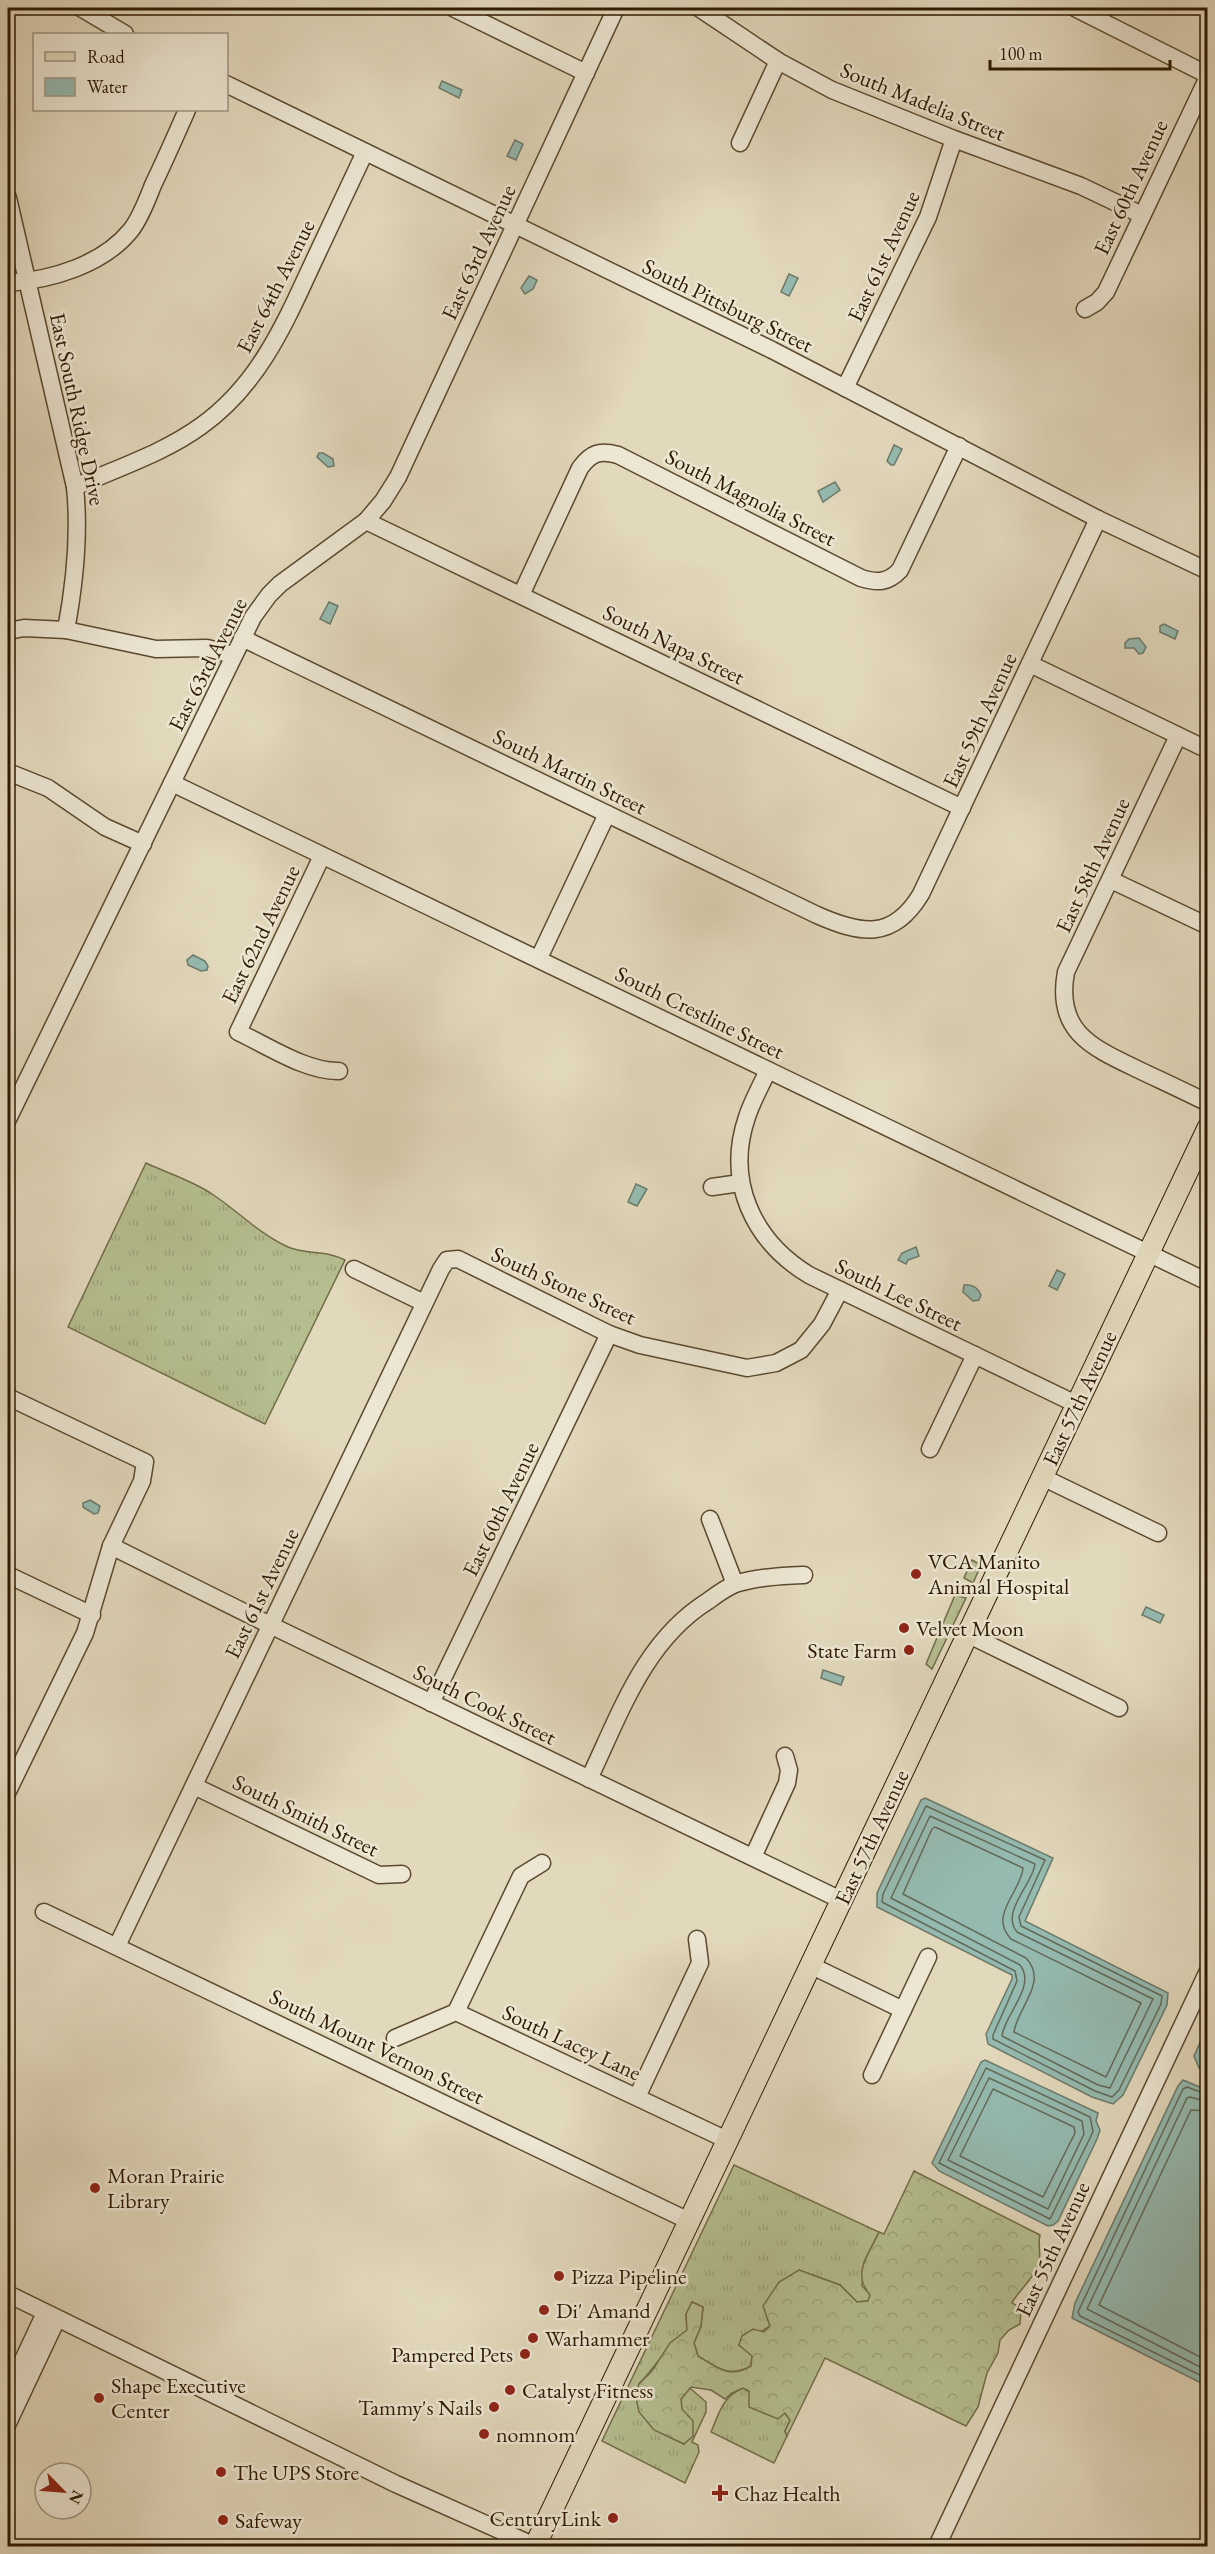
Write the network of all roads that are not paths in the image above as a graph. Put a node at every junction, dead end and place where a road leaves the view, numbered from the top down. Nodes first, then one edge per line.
1 (81, 8) edge
2 (453, 8) edge
3 (616, 8) edge
4 (699, 8) edge
5 (1075, 8) edge
6 (123, 33) edge
7 (778, 61) junction
8 (586, 73) junction
9 (1208, 76) edge
10 (228, 85) edge
11 (187, 111) edge
12 (954, 139) junction
13 (740, 143) dead end
14 (364, 152) junction
15 (8, 198) edge
16 (1142, 215) junction
17 (516, 225) junction
18 (27, 282) junction
19 (8, 283) edge
20 (1085, 309) dead end
21 (845, 388) junction
22 (958, 446) junction
23 (75, 487) junction
24 (1098, 519) junction
25 (366, 521) junction
26 (1208, 571) edge
27 (521, 596) junction
28 (66, 630) junction
29 (8, 631) edge
30 (242, 638) junction
31 (233, 656) junction
32 (1030, 664) junction
33 (1178, 736) junction
34 (1208, 750) edge
35 (8, 772) edge
36 (172, 783) junction
37 (962, 808) junction
38 (607, 814) junction
39 (143, 844) junction
40 (322, 856) junction
41 (1111, 880) junction
42 (1208, 926) edge
43 (883, 927) joint
44 (539, 958) junction
45 (768, 1070) junction
46 (339, 1071) dead end
47 (1208, 1103) edge
48 (8, 1119) edge
49 (1208, 1128) edge
50 (740, 1183) junction
51 (712, 1187) dead end
52 (1148, 1253) junction
53 (447, 1260) joint
54 (354, 1269) dead end
55 (1208, 1282) edge
56 (840, 1290) junction
57 (424, 1303) junction
58 (609, 1334) junction
59 (975, 1355) junction
60 (8, 1397) edge
61 (1076, 1404) junction
62 (930, 1449) dead end
63 (1042, 1477) junction
64 (710, 1519) dead end
65 (1158, 1533) dead end
66 (111, 1546) junction
67 (8, 1575) edge
68 (804, 1575) dead end
69 (735, 1584) junction
70 (92, 1615) junction
71 (270, 1625) junction
72 (967, 1634) junction
73 (431, 1703) junction
74 (1119, 1708) dead end
75 (785, 1756) dead end
76 (589, 1779) junction
77 (194, 1786) junction
78 (8, 1791) edge
79 (753, 1857) junction
80 (542, 1863) dead end
81 (402, 1874) dead end
82 (841, 1900) junction
83 (44, 1912) dead end
84 (697, 1939) dead end
85 (117, 1946) junction
86 (928, 1957) dead end
87 (810, 1965) junction
88 (1208, 1971) edge
89 (903, 2010) junction
90 (456, 2012) junction
91 (395, 2038) dead end
92 (872, 2074) dead end
93 (637, 2097) junction
94 (727, 2140) junction
95 (689, 2221) junction
96 (8, 2294) edge
97 (51, 2316) junction
98 (8, 2392) edge
99 (8, 2423) edge
100 (535, 2546) edge
101 (937, 2547) edge

1 - 6 street
2 - 8 street
3 - 8 street, East 63rd Avenue
4 - 7 street, South Madelia Street
5 - 9 street
7 - 12 street, South Madelia Street
7 - 13 street
8 - 17 street, East 63rd Avenue
9 - 16 street, East 60th Avenue
10 - 14 street, South Pittsburg Street
11 - 18 street
12 - 16 street, South Madelia Street
12 - 21 street, East 61st Avenue
14 - 17 street, South Pittsburg Street
14 - 23 street, East 64th Avenue
15 - 18 street, East South Ridge Drive
16 - 20 street, East 60th Avenue
17 - 21 street, South Pittsburg Street
17 - 25 street, East 63rd Avenue
18 - 19 street
18 - 23 street, East South Ridge Drive
21 - 22 street, South Pittsburg Street
22 - 24 street, South Pittsburg Street
22 - 27 street, South Magnolia Street
23 - 28 street, East South Ridge Drive
24 - 26 street, South Pittsburg Street
24 - 32 street, East 59th Avenue
25 - 27 street, South Napa Street
25 - 30 street, East 63rd Avenue
27 - 37 street, South Napa Street
28 - 29 street
28 - 31 street
30 - 31 street, East 63rd Avenue
30 - 38 street, South Martin Street
31 - 36 street, East 63rd Avenue
32 - 33 street
32 - 37 street, East 59th Avenue
33 - 34 street
33 - 41 street, East 58th Avenue
35 - 39 street
36 - 39 street, East 63rd Avenue
36 - 40 street, South Crestline Street
37 - 43 street, East 59th Avenue
38 - 43 street, South Martin Street
38 - 44 street
39 - 48 street, East 63rd Avenue
40 - 44 street, South Crestline Street
40 - 46 street, East 62nd Avenue
41 - 42 street
41 - 47 street, East 58th Avenue
44 - 45 street, South Crestline Street
45 - 50 street, South Lee Street
45 - 52 street, South Crestline Street
49 - 52 main road, East 57th Avenue
50 - 51 street
50 - 56 street, South Lee Street
52 - 55 street, South Crestline Street
52 - 61 main road, East 57th Avenue
53 - 57 street, East 61st Avenue
53 - 58 street, South Stone Street
54 - 57 street
56 - 58 street, South Stone Street
56 - 59 street, South Lee Street
57 - 71 street, East 61st Avenue
58 - 73 street, East 60th Avenue
59 - 61 street, South Lee Street
59 - 62 street
60 - 66 street
61 - 63 main road, East 57th Avenue
63 - 65 street
63 - 72 main road, East 57th Avenue
64 - 69 street
66 - 70 street
66 - 71 street, South Cook Street
67 - 70 street
68 - 69 street
69 - 76 street
70 - 78 street
71 - 73 street, South Cook Street
71 - 77 street, East 61st Avenue
72 - 74 street
72 - 82 main road, East 57th Avenue
73 - 76 street, South Cook Street
75 - 79 street
76 - 79 street, South Cook Street
77 - 81 street, South Smith Street
77 - 85 street, East 61st Avenue
79 - 82 street, South Cook Street
80 - 90 street
82 - 87 main road, East 57th Avenue
83 - 85 street, South Mount Vernon Street
84 - 93 street
85 - 95 street, South Mount Vernon Street
86 - 89 street
87 - 89 street
87 - 94 main road, East 57th Avenue
88 - 101 street, East 55th Avenue
89 - 92 street
90 - 91 street
90 - 93 street, South Lacey Lane
93 - 94 street, South Lacey Lane
94 - 95 main road, East 57th Avenue
95 - 100 main road, East 57th Avenue
96 - 97 street
97 - 98 street
97 - 99 street
97 - 100 street

